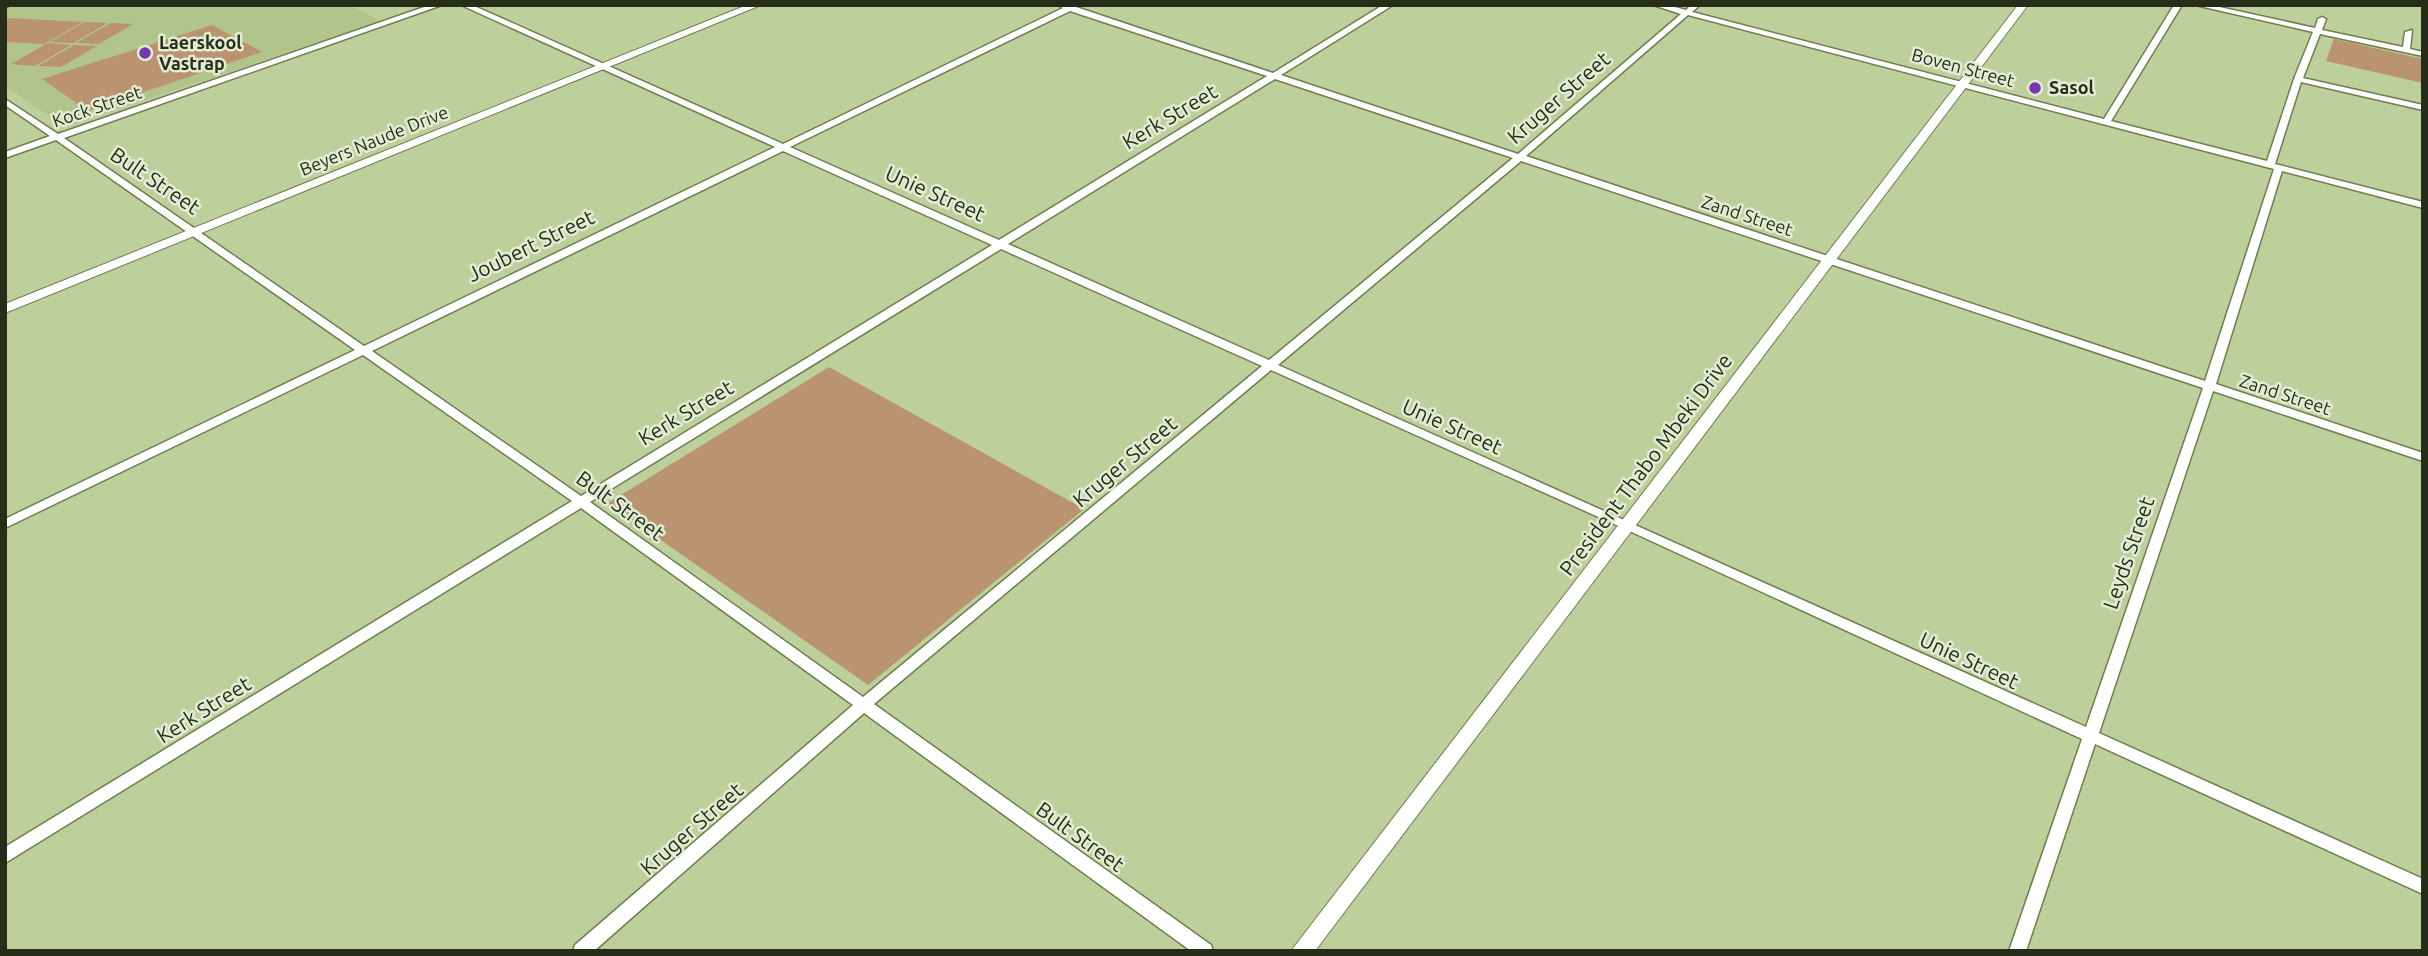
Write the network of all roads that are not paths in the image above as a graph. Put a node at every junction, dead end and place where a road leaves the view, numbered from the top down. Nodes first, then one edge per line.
1 (438, 5) edge
2 (465, 5) edge
3 (756, 5) edge
4 (1389, 5) edge
5 (1657, 5) edge
6 (2023, 5) edge
7 (2178, 5) edge
8 (2199, 5) edge
9 (1068, 6) edge
10 (1691, 9) edge
11 (2232, 9) edge
12 (2322, 19) dead end
13 (2318, 31) junction
14 (2409, 32) dead end
15 (2406, 50) junction
16 (2423, 54) edge
17 (601, 68) junction
18 (1276, 75) junction
19 (2298, 79) junction
20 (1962, 84) junction
21 (5, 101) edge
22 (2423, 108) edge
23 (2106, 122) junction
24 (57, 137) junction
25 (782, 146) junction
26 (5, 155) edge
27 (1520, 158) junction
28 (2275, 166) junction
29 (2423, 205) edge
30 (196, 233) junction
31 (999, 244) junction
32 (1830, 259) junction
33 (5, 309) edge
34 (363, 348) junction
35 (1269, 367) junction
36 (2208, 386) junction
37 (2423, 457) edge
38 (580, 501) junction
39 (5, 524) edge
40 (1627, 525) junction
41 (863, 705) junction
42 (2089, 737) junction
43 (5, 856) edge
44 (2423, 887) edge
45 (580, 951) edge
46 (1205, 951) edge
47 (1302, 951) edge
48 (2017, 951) edge

1 - 24 street, Kock Street
2 - 17 street, Unie Street
3 - 17 street, Beyers Naude Drive
4 - 18 street, Kerk Street
5 - 10 street, Boven Street
6 - 20 street, President Thabo Mbeki Drive
7 - 23 street
8 - 11 street
9 - 18 street, Zand Street
9 - 25 street, Joubert Street
10 - 20 street, Boven Street
10 - 27 street, Kruger Street
11 - 13 street
12 - 13 street, Leyds Street
13 - 15 street
13 - 19 street, Leyds Street
14 - 15 street
15 - 16 street
17 - 25 street, Unie Street
17 - 30 street, Beyers Naude Drive
18 - 27 street, Zand Street
18 - 31 street, Kerk Street
19 - 22 street
19 - 28 street, Leyds Street
20 - 23 street, Boven Street
20 - 32 street, President Thabo Mbeki Drive
21 - 24 street, Bult Street
23 - 28 street, Boven Street
24 - 26 street, Kock Street
24 - 30 street, Bult Street
25 - 31 street, Unie Street
25 - 34 street, Joubert Street
27 - 32 street, Zand Street
27 - 35 street, Kruger Street
28 - 29 street, Boven Street
28 - 36 street, Leyds Street
30 - 33 street, Beyers Naude Drive
30 - 34 street, Bult Street
31 - 35 street, Unie Street
31 - 38 street, Kerk Street
32 - 36 street, Zand Street
32 - 40 street, President Thabo Mbeki Drive
34 - 38 street, Bult Street
34 - 39 street, Joubert Street
35 - 40 street, Unie Street
35 - 41 street, Kruger Street
36 - 37 street, Zand Street
36 - 42 street, Leyds Street
38 - 41 street, Bult Street
38 - 43 street, Kerk Street
40 - 42 street, Unie Street
40 - 47 street, President Thabo Mbeki Drive
41 - 45 street, Kruger Street
41 - 46 street, Bult Street
42 - 44 street, Unie Street
42 - 48 street, Leyds Street

